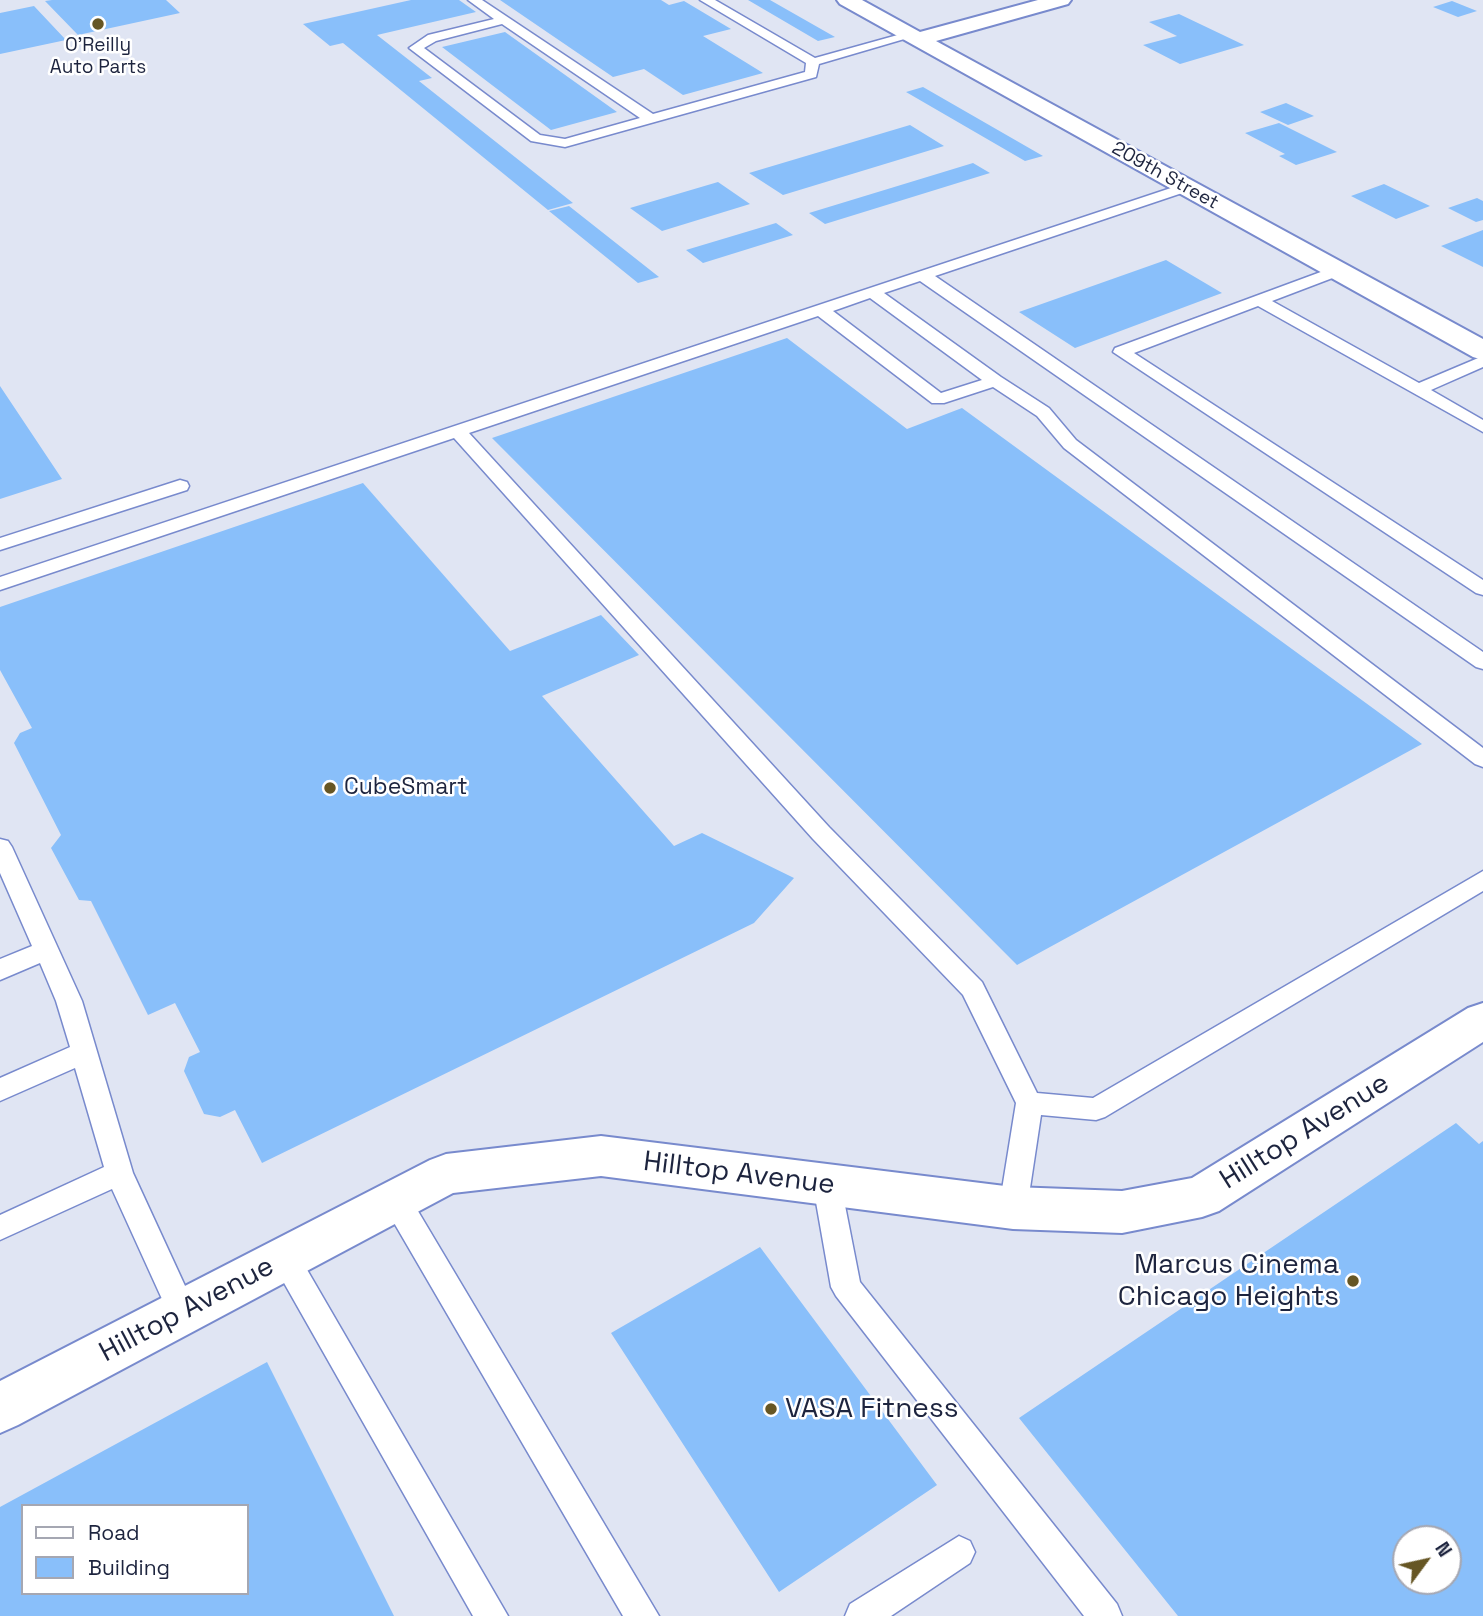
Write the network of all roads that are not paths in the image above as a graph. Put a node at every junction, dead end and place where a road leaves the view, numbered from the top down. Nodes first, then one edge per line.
1 (474, 0) edge
2 (706, 0) edge
3 (847, 0) edge
4 (1061, 0) edge
5 (504, 20) junction
6 (915, 37) junction
7 (813, 62) junction
8 (650, 118) junction
9 (1186, 187) junction
10 (1337, 271) junction
11 (922, 275) junction
12 (872, 292) junction
13 (1259, 300) junction
14 (820, 309) junction
15 (1483, 351) edge
16 (1483, 361) edge
17 (995, 381) junction
18 (1418, 390) junction
19 (1483, 427) edge
20 (457, 431) junction
21 (180, 486) dead end
22 (0, 544) edge
23 (0, 584) edge
24 (1483, 589) edge
25 (1483, 662) edge
26 (1483, 759) edge
27 (1, 852) edge
28 (1483, 880) edge
29 (46, 950) junction
30 (0, 970) edge
31 (1483, 1020) edge
32 (83, 1053) junction
33 (0, 1090) edge
34 (1029, 1103) junction
35 (119, 1173) junction
36 (827, 1185) junction
37 (396, 1200) junction
38 (1013, 1208) junction
39 (0, 1228) edge
40 (285, 1258) junction
41 (182, 1312) junction
42 (0, 1408) edge
43 (959, 1552) dead end
44 (491, 1616) edge
45 (642, 1616) edge
46 (862, 1616) edge
47 (1105, 1616) edge

1 - 5 lane
2 - 7 lane
3 - 6 street, 209th Street
4 - 6 street
5 - 8 lane
5 - 8 lane
6 - 7 lane
6 - 9 street, 209th Street
7 - 8 lane
9 - 10 street, 209th Street
9 - 11 lane
10 - 13 lane
10 - 15 street, 209th Street
11 - 12 lane
11 - 25 lane
12 - 14 lane
12 - 17 lane
13 - 18 lane
13 - 24 lane
14 - 17 lane
14 - 20 lane
16 - 18 lane
17 - 26 lane
18 - 19 lane
20 - 23 lane
20 - 34 lane
21 - 22 lane
27 - 29 lane
28 - 34 lane
29 - 30 lane
29 - 32 lane
31 - 38 street, Hilltop Avenue
32 - 33 lane
32 - 35 lane
34 - 38 lane
35 - 39 lane
35 - 41 lane
36 - 37 street, Hilltop Avenue
36 - 38 street, Hilltop Avenue
36 - 47 lane
37 - 40 street, Hilltop Avenue
37 - 45 lane
40 - 41 street, Hilltop Avenue
40 - 44 lane
41 - 42 street, Hilltop Avenue
43 - 46 lane

